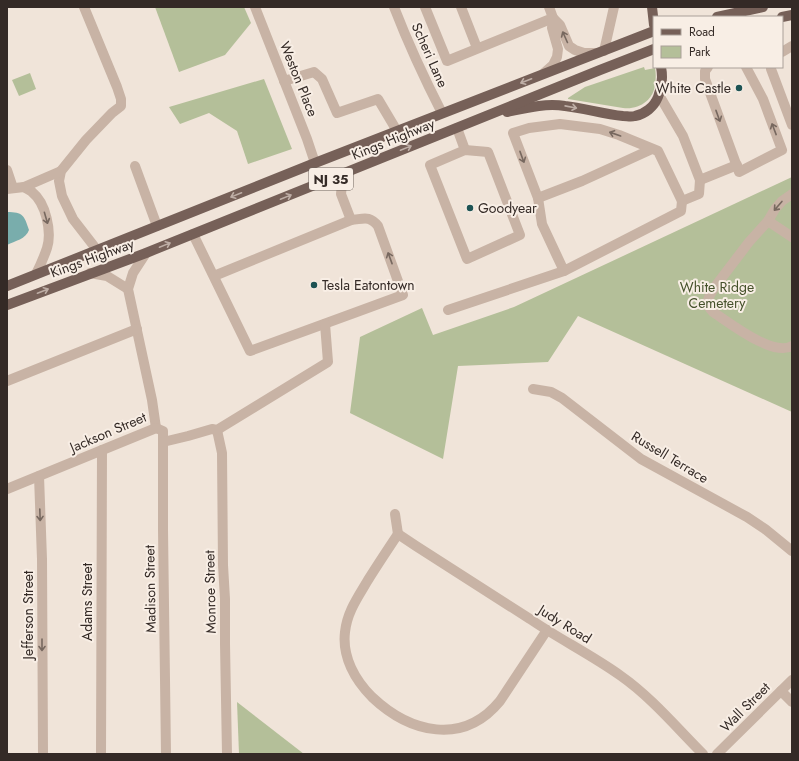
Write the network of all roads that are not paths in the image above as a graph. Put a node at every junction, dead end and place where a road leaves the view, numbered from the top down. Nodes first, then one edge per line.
1 (84, 7) edge
2 (255, 7) edge
3 (394, 7) edge
4 (425, 7) edge
5 (461, 7) edge
6 (549, 7) edge
7 (614, 7) edge
8 (763, 7) edge
9 (722, 16) edge
10 (553, 18) junction
11 (653, 32) edge
12 (792, 46) edge
13 (477, 48) junction
14 (653, 49) edge
15 (783, 51) edge
16 (601, 52) junction
17 (661, 68) edge
18 (707, 68) edge
19 (747, 68) edge
20 (771, 68) edge
21 (544, 74) junction
22 (284, 81) junction
23 (659, 95) junction
24 (442, 113) junction
25 (478, 119) junction
26 (792, 125) edge
27 (457, 128) junction
28 (397, 131) junction
29 (652, 149) junction
30 (465, 150) junction
31 (315, 163) junction
32 (736, 165) junction
33 (135, 166) dead end
34 (7, 170) edge
35 (61, 171) junction
36 (343, 174) junction
37 (700, 180) junction
38 (24, 187) junction
39 (10, 188) edge
40 (792, 194) edge
41 (538, 198) junction
42 (682, 201) junction
43 (351, 220) junction
44 (768, 221) junction
45 (157, 226) junction
46 (193, 234) junction
47 (792, 237) edge
48 (97, 250) junction
49 (146, 253) junction
50 (564, 271) junction
51 (90, 273) junction
52 (36, 274) junction
53 (214, 276) junction
54 (7, 286) edge
55 (128, 289) junction
56 (7, 305) edge
57 (448, 310) dead end
58 (325, 324) junction
59 (137, 329) junction
60 (792, 346) edge
61 (7, 381) edge
62 (533, 389) dead end
63 (156, 428) junction
64 (217, 430) junction
65 (163, 442) junction
66 (102, 450) junction
67 (39, 476) junction
68 (7, 489) edge
69 (395, 514) dead end
70 (398, 534) junction
71 (792, 551) edge
72 (546, 630) junction
73 (792, 680) edge
74 (781, 691) junction
75 (792, 702) edge
76 (43, 754) edge
77 (101, 754) edge
78 (166, 754) edge
79 (227, 754) edge
80 (703, 754) edge
81 (718, 754) edge

1 - 35 street
2 - 22 street, Weston Place
3 - 24 street, Scheri Lane
4 - 13 street
5 - 13 street
6 - 10 street
7 - 16 street
8 - 9 main road
10 - 13 street
16 -> 10 street
10 - 21 street
11 - 16 main road, Kings Highway / NJ 35
12 - 15 street
14 - 25 main road, Kings Highway / NJ 35
16 - 21 main road, Kings Highway / NJ 35
17 - 23 main road
18 -> 32 street
32 -> 19 street
20 - 26 street
21 -> 24 main road, Kings Highway / NJ 35
22 - 28 street
22 - 31 street, Weston Place
25 -> 23 main road
23 - 37 street
24 - 28 main road, Kings Highway / NJ 35
25 - 27 main road, Kings Highway / NJ 35
27 - 30 street
36 -> 27 main road, Kings Highway / NJ 35
28 - 31 main road, Kings Highway / NJ 35
29 - 41 street
29 -> 41 street
29 - 42 street
30 - 30 street
31 -> 45 main road, Kings Highway / NJ 35
32 - 37 street
33 - 45 street
34 - 39 street
35 - 38 street
35 - 48 street
36 - 43 street
46 -> 36 main road, Kings Highway / NJ 35
37 - 42 street
38 - 39 street
38 -> 52 street
40 -> 44 street
41 - 50 street
42 - 50 street
43 - 53 street
58 -> 43 street
44 - 47 street
44 - 60 street
45 - 48 main road, Kings Highway / NJ 35
49 -> 46 main road, Kings Highway / NJ 35
46 - 53 street
48 - 52 main road, Kings Highway / NJ 35
49 - 51 main road, Kings Highway / NJ 35
49 - 55 street
50 - 57 street
51 - 55 street
56 -> 51 main road, Kings Highway / NJ 35
52 - 54 main road, Kings Highway / NJ 35
53 - 58 street
55 - 59 street, Jackson Street
58 - 64 street
59 - 61 street
59 - 63 street, Jackson Street
62 - 71 street, Russell Terrace
63 - 65 street, Madison Street
63 - 66 street, Jackson Street
64 - 65 street
64 - 79 street, Monroe Street
65 - 78 street, Madison Street
66 - 67 street, Jackson Street
66 - 77 street, Adams Street
67 - 68 street, Jackson Street
67 -> 76 street, Jefferson Street
69 - 70 street
70 - 72 street, Judy Road
70 - 72 street
72 - 80 street, Judy Road
73 - 74 street, Wall Street
74 - 75 street
74 - 81 street, Wall Street

